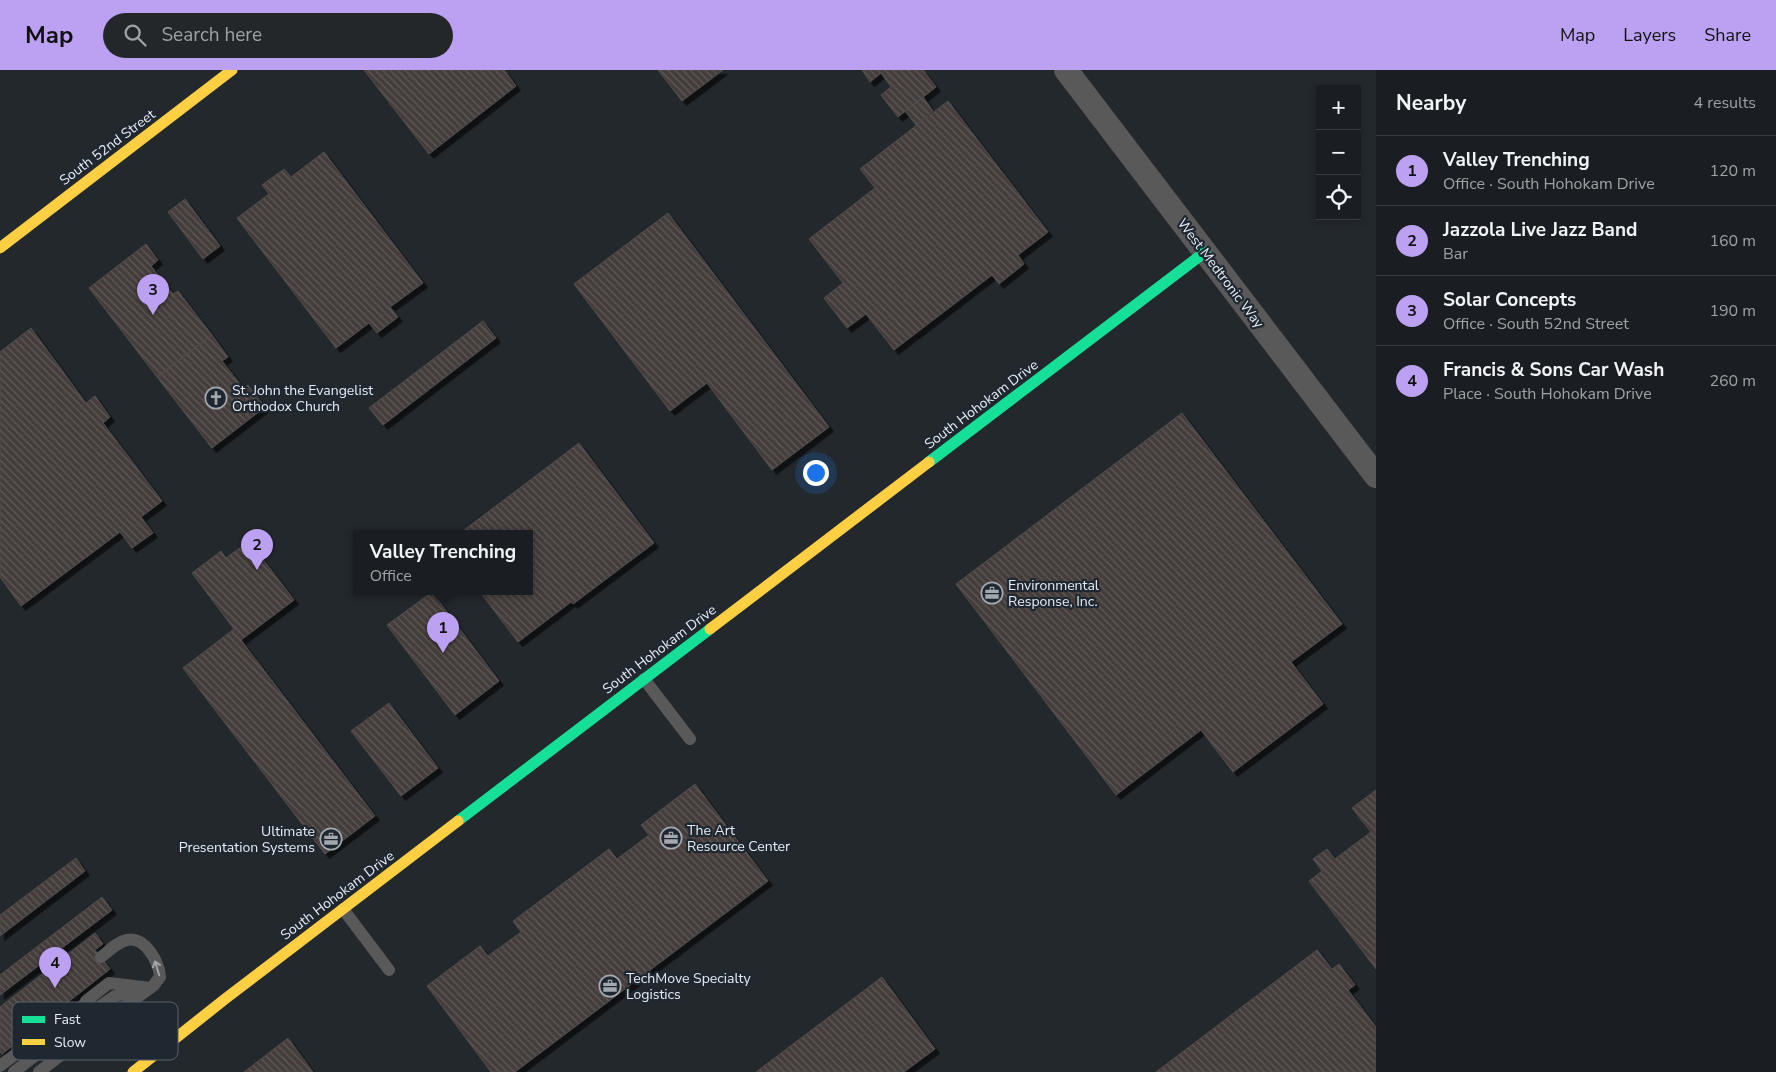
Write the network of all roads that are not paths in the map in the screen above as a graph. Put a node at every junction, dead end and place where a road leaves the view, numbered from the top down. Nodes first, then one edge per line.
1 (232, 70) edge
2 (1066, 70) edge
3 (0, 248) edge
4 (1205, 252) junction
5 (1376, 476) edge
6 (644, 679) junction
7 (690, 740) dead end
8 (343, 909) junction
9 (101, 958) dead end
10 (389, 970) dead end
11 (150, 988) junction
12 (92, 1002) edge
13 (131, 1002) edge
14 (178, 1036) edge
15 (12, 1058) edge
16 (27, 1060) edge
17 (54, 1060) edge
18 (148, 1060) edge
19 (0, 1066) edge
20 (14, 1072) edge
21 (39, 1072) edge
22 (133, 1072) edge

1 - 3 street, South 52nd Street
2 - 4 street, West Medtronic Way
4 - 5 street, West Medtronic Way
4 - 6 street, South Hohokam Drive
6 - 7 lane
6 - 8 street, South Hohokam Drive
8 - 10 lane
8 - 14 street, South Hohokam Drive
11 -> 9 lane
11 - 12 lane
11 - 13 lane
15 - 19 lane
16 - 20 lane
17 - 21 lane
18 - 22 street, South Hohokam Drive

